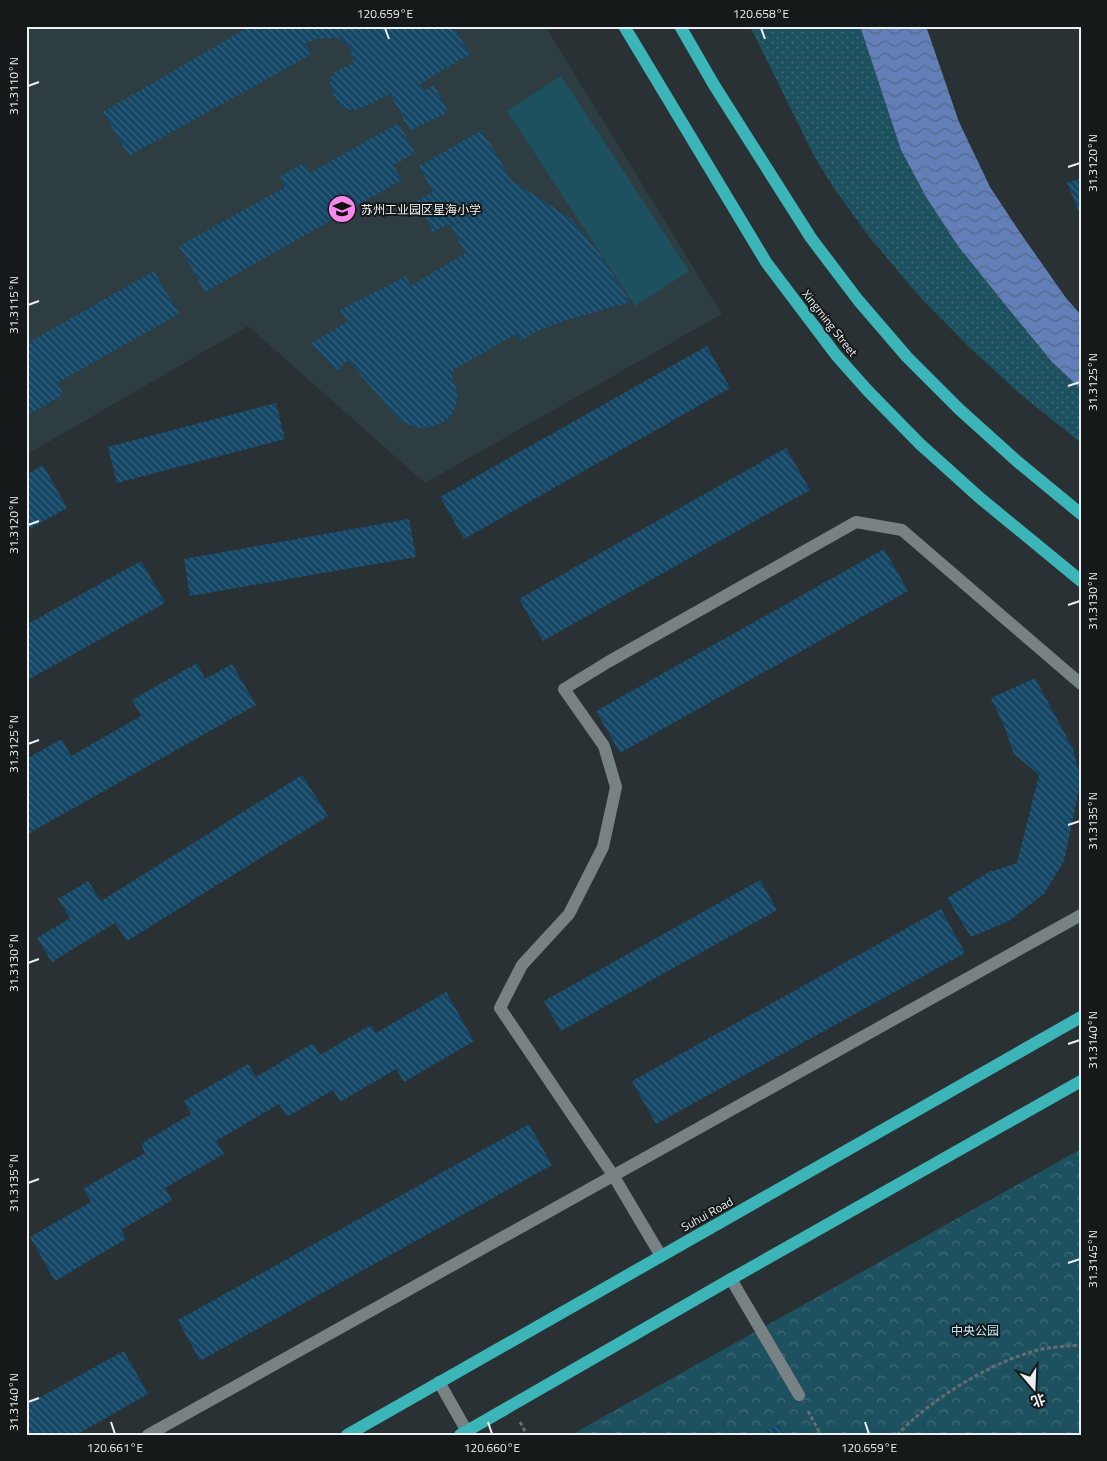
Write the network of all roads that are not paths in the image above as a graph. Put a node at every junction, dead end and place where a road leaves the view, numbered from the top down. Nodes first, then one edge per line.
1 (624, 26) edge
2 (680, 26) edge
3 (1081, 514) edge
4 (1081, 581) edge
5 (1081, 684) edge
6 (1081, 915) edge
7 (1081, 1017) edge
8 (1081, 1081) edge
9 (613, 1175) junction
10 (660, 1256) junction
11 (730, 1278) junction
12 (439, 1382) junction
13 (799, 1395) road end
14 (465, 1434) edge
15 (148, 1435) edge
16 (347, 1435) edge

1 - 4 main road, Xingming Street
2 - 3 main road
5 - 9 street
6 - 9 street
7 - 10 main road, Suhui Road
8 - 11 main road
9 - 10 street
9 - 15 street
10 - 12 main road, Suhui Road
11 - 13 street
11 - 14 main road
12 - 14 street
12 - 16 main road, Suhui Road

